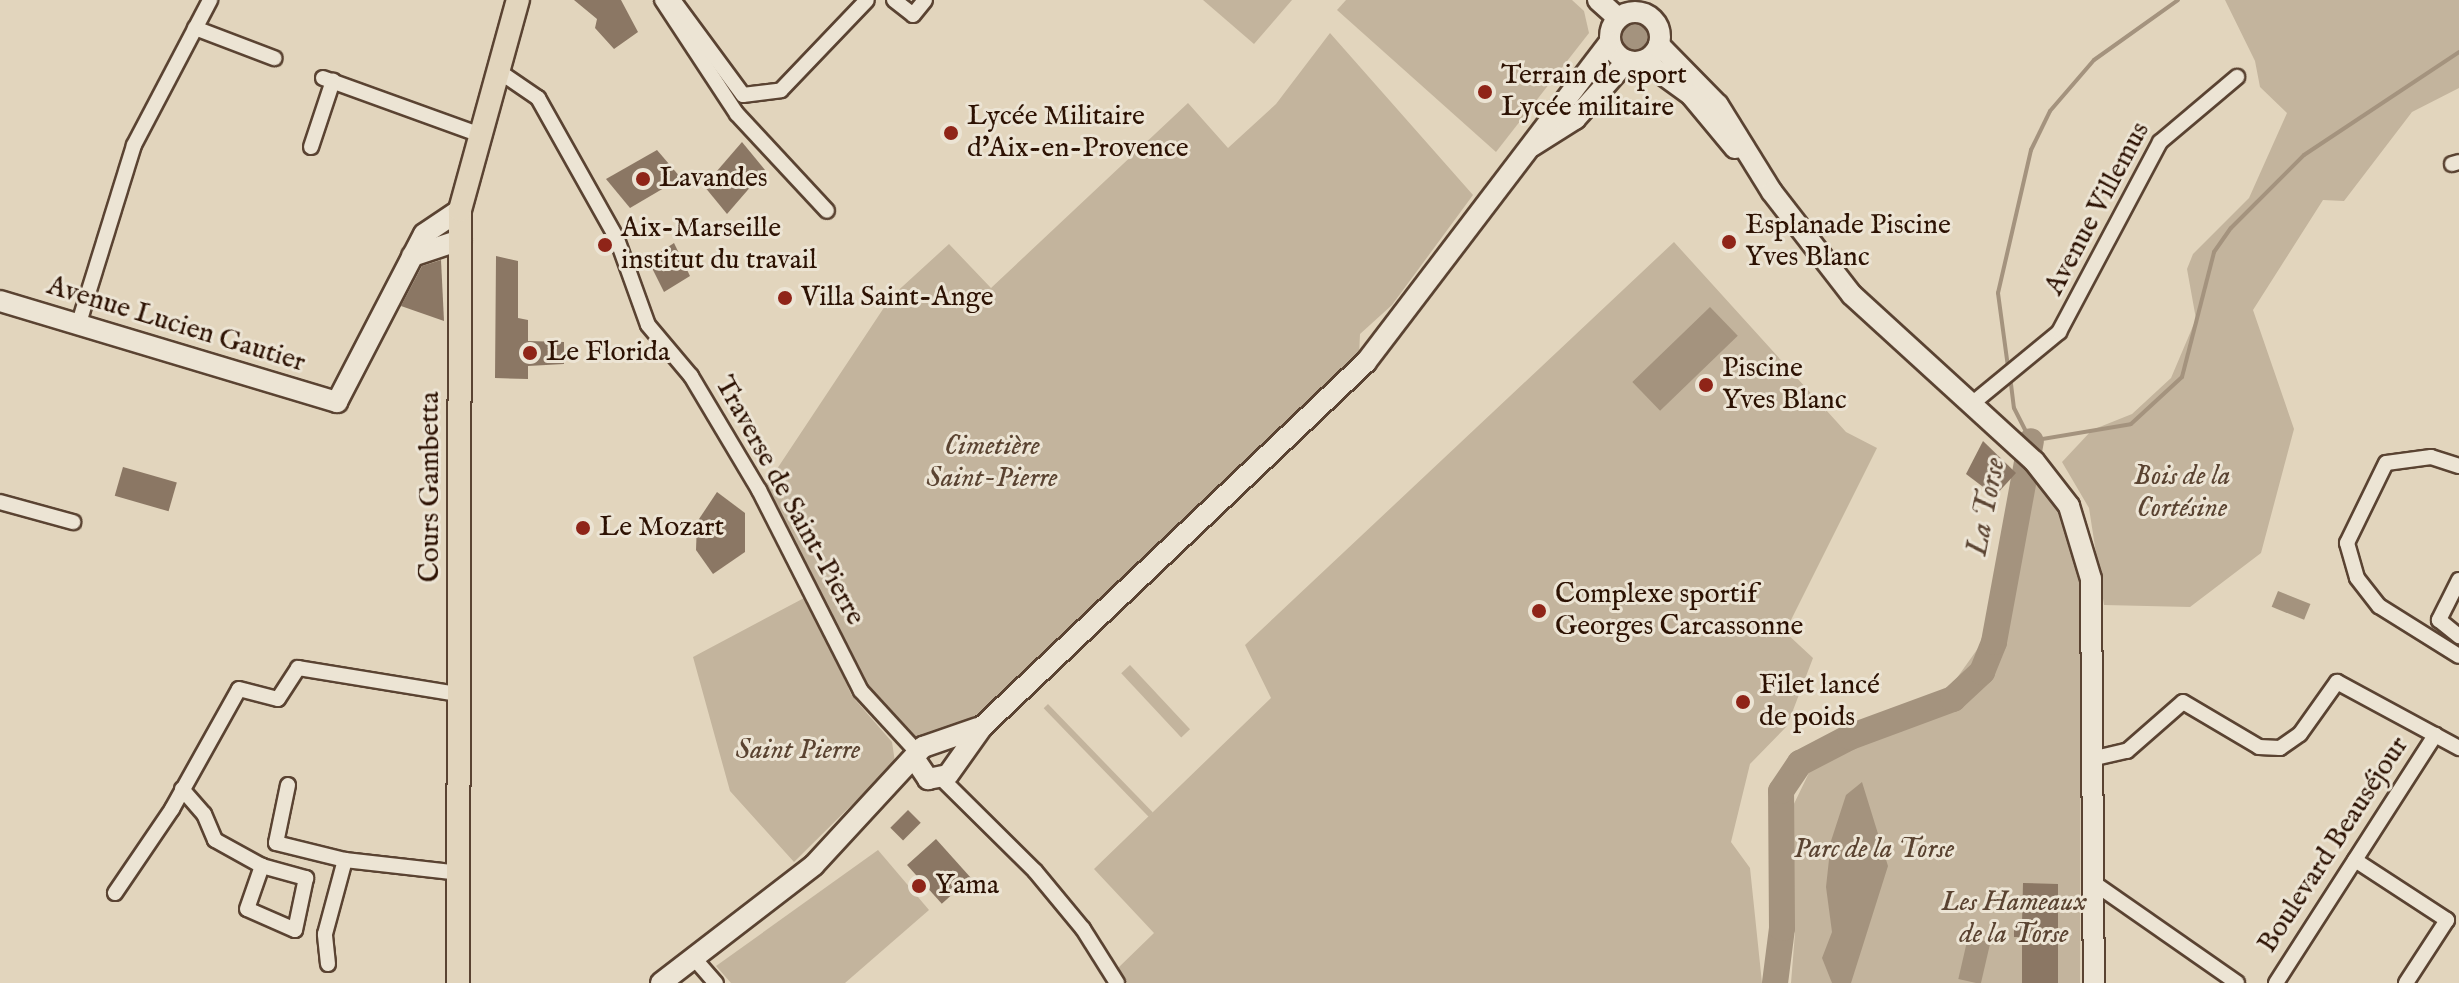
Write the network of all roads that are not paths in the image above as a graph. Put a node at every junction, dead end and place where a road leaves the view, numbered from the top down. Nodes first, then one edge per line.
1 (210, 0) edge
2 (518, 0) edge
3 (662, 0) edge
4 (673, 0) edge
5 (867, 0) edge
6 (894, 0) edge
7 (925, 0) edge
8 (1598, 0) edge
9 (1649, 7) edge
10 (1618, 18) junction
11 (195, 28) junction
12 (1610, 42) junction
13 (1659, 45) junction
14 (274, 58) dead end
15 (1636, 61) junction
16 (497, 70) junction
17 (2237, 77) dead end
18 (478, 134) junction
19 (1532, 146) junction
20 (311, 147) dead end
21 (1758, 171) junction
22 (460, 210) junction
23 (827, 211) dead end
24 (460, 240) junction
25 (412, 256) junction
26 (0, 301) edge
27 (78, 326) junction
28 (1973, 403) junction
29 (2459, 466) edge
30 (0, 502) edge
31 (73, 522) dead end
32 (2459, 580) edge
33 (2459, 636) edge
34 (2459, 656) edge
35 (462, 695) junction
36 (982, 727) junction
37 (2435, 735) junction
38 (2459, 748) edge
39 (2091, 759) junction
40 (937, 769) junction
41 (288, 785) dead end
42 (182, 789) junction
43 (345, 860) junction
44 (2355, 860) junction
45 (262, 866) junction
46 (460, 873) junction
47 (2091, 881) junction
48 (115, 893) dead end
49 (693, 957) junction
50 (328, 964) dead end
51 (458, 983) edge
52 (661, 983) edge
53 (716, 983) edge
54 (1117, 983) edge
55 (2094, 983) edge
56 (2237, 983) edge
57 (2276, 983) edge
58 (2406, 983) edge

1 - 11 street
2 - 16 main road, Cours Gambetta
3 - 23 street
4 - 5 street
6 - 7 street
8 - 10 street
9 - 10 street
9 - 13 street
10 - 12 street
11 - 14 street
11 - 27 street
12 - 15 street
12 - 19 street
13 - 15 street
13 - 21 street
15 - 19 street
15 - 21 street
16 - 18 main road, Cours Gambetta
16 - 40 street, Traverse de Saint-Pierre
17 - 28 street, Avenue Villemus
18 - 20 street
18 - 22 main road, Cours Gambetta
19 - 36 street
21 - 28 street
22 - 24 main road, Cours Gambetta
22 - 25 street
24 - 25 street
24 - 35 main road, Cours Gambetta
25 - 27 street, Avenue Lucien Gautier
26 - 27 street, Avenue Lucien Gautier
28 - 39 street
29 - 34 street
30 - 31 street
32 - 33 street
35 - 42 street
35 - 46 main road, Cours Gambetta
36 - 40 street
36 - 40 street
37 - 38 street
37 - 39 street
37 - 44 street, Boulevard Beauséjour
39 - 47 street
40 - 49 street
40 - 54 street, Traverse de Saint-Pierre
41 - 43 street
42 - 45 street
42 - 48 street
43 - 46 street
43 - 50 street
44 - 57 street, Boulevard Beauséjour
44 - 58 street
45 - 45 street
46 - 51 main road, Cours Gambetta
47 - 55 street
47 - 56 street
49 - 52 street
49 - 53 street

